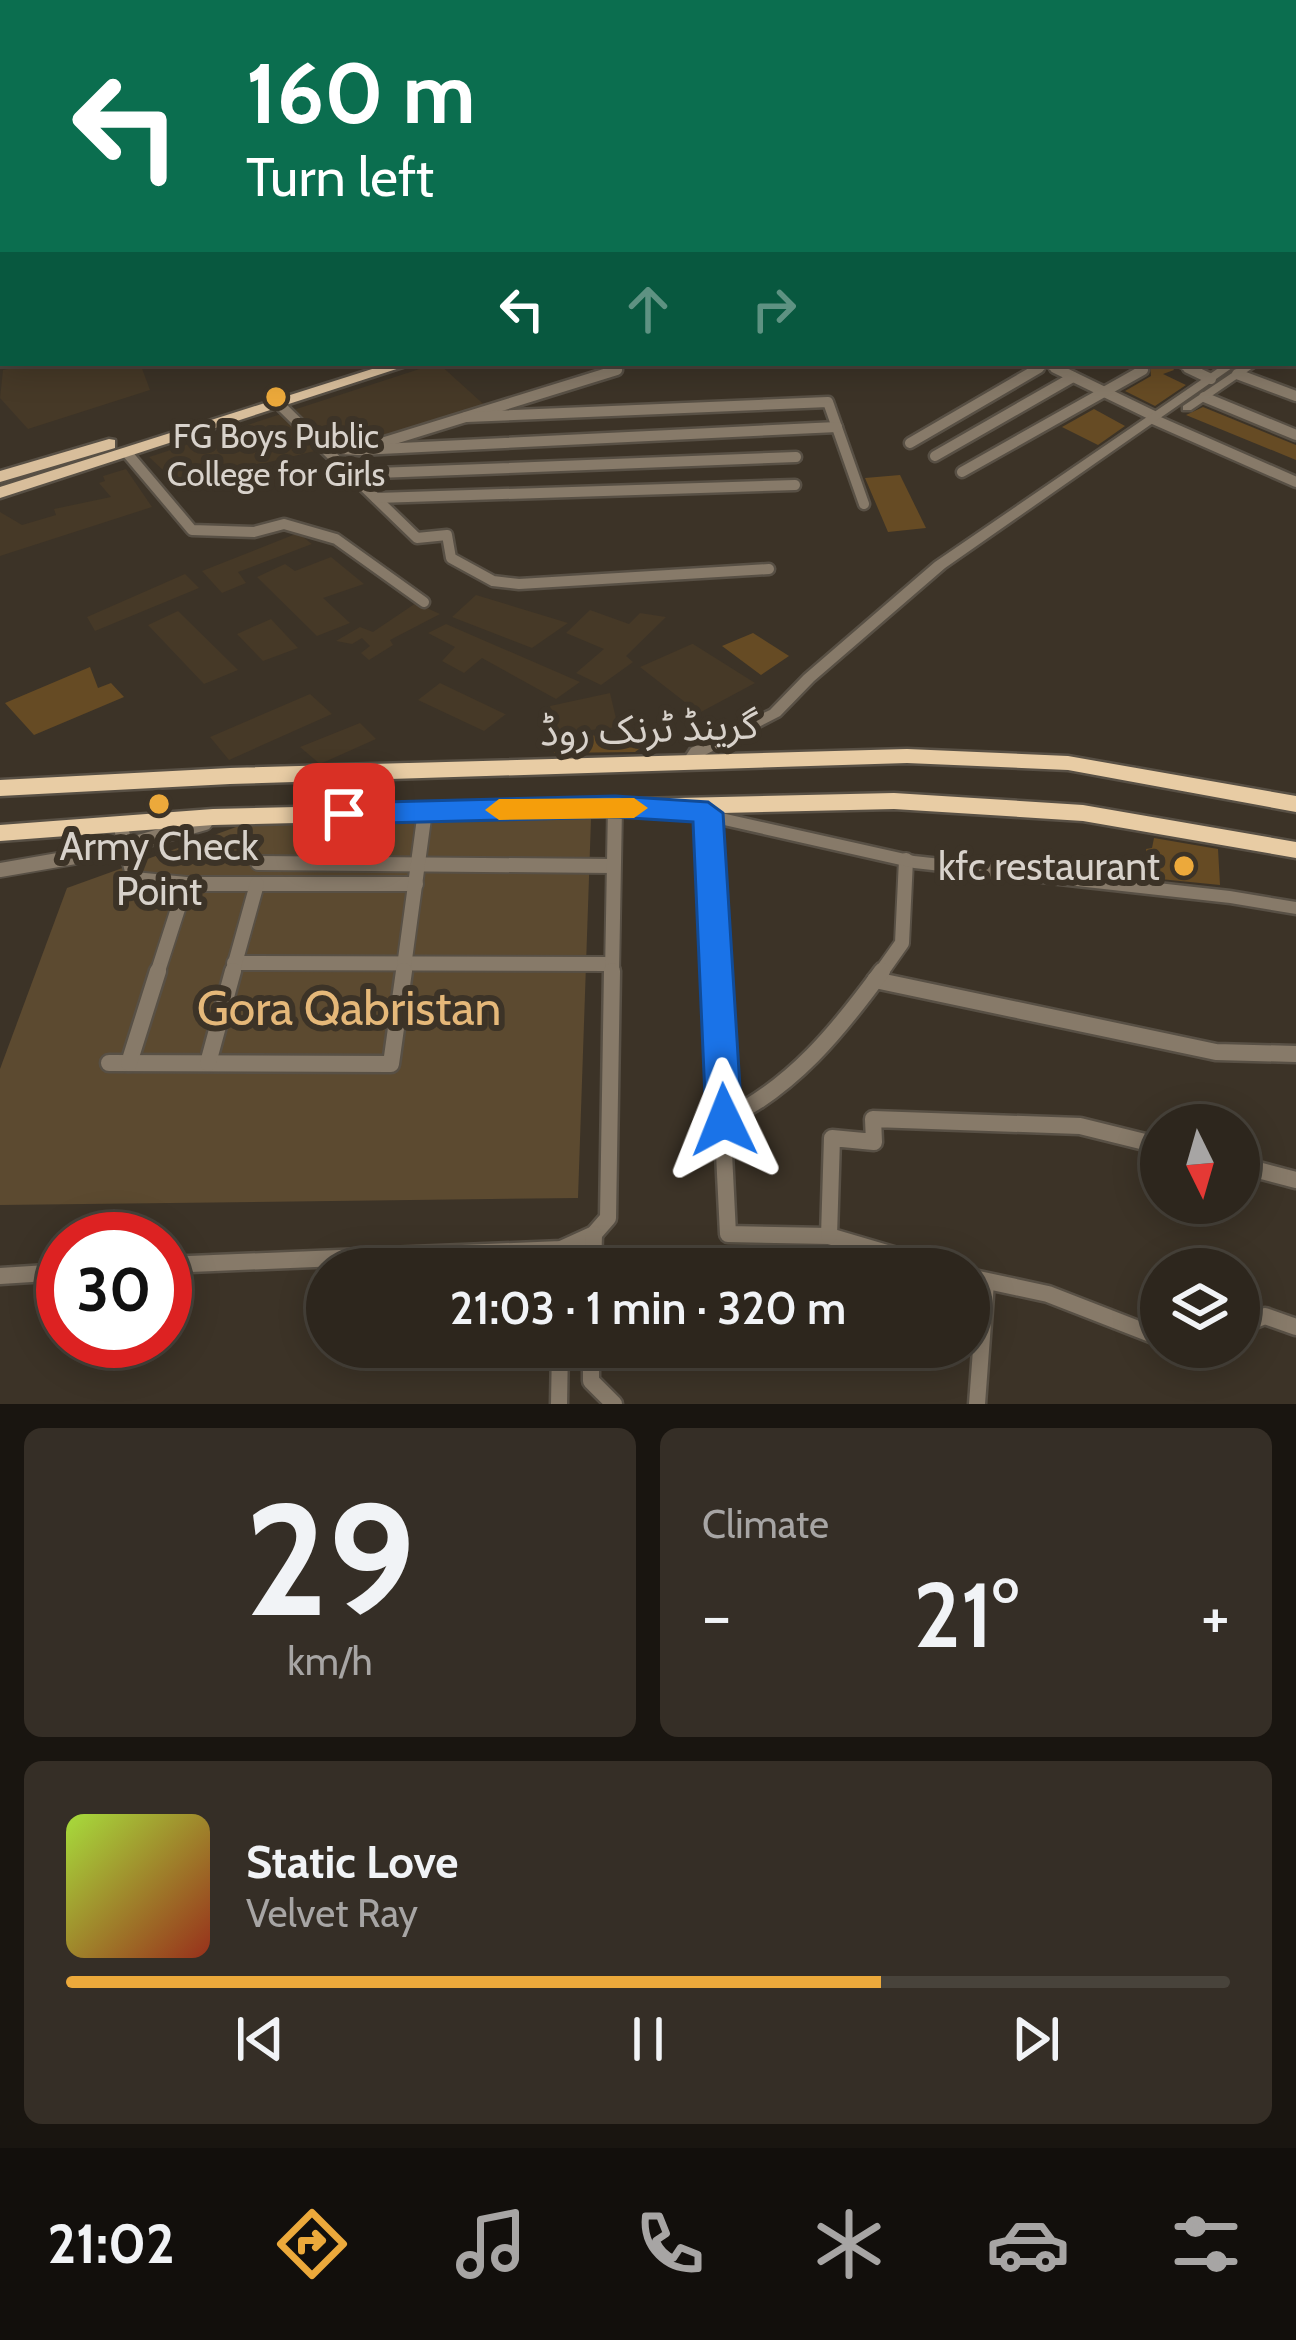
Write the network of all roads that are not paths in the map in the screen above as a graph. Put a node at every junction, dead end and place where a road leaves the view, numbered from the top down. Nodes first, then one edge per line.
1 (362, 366) edge
2 (398, 366) edge
3 (610, 366) edge
4 (1041, 366) edge
5 (1052, 366) edge
6 (1184, 366) edge
7 (1235, 368) edge
8 (1143, 370) dead end
9 (1073, 377) junction
10 (1211, 379) junction
11 (1104, 392) junction
12 (1296, 396) edge
13 (1204, 397) junction
14 (280, 405) junction
15 (466, 417) junction
16 (1154, 421) junction
17 (837, 427) junction
18 (1296, 435) edge
19 (910, 443) dead end
20 (324, 448) junction
21 (358, 450) junction
22 (127, 453) junction
23 (935, 456) dead end
24 (796, 457) dead end
25 (962, 472) dead end
26 (350, 474) junction
27 (0, 477) edge
28 (1296, 482) edge
29 (796, 485) dead end
30 (0, 493) edge
31 (376, 498) junction
32 (864, 504) dead end
33 (770, 569) dead end
34 (424, 602) dead end
35 (689, 763) junction
36 (0, 788) edge
37 (1296, 804) edge
38 (615, 807) junction
39 (425, 812) junction
40 (708, 813) junction
41 (223, 817) junction
42 (120, 824) junction
43 (0, 833) edge
44 (127, 849) junction
45 (1296, 850) edge
46 (906, 860) junction
47 (258, 863) dead end
48 (418, 863) junction
49 (614, 866) junction
50 (0, 871) edge
51 (186, 884) junction
52 (257, 884) junction
53 (416, 884) junction
54 (1296, 908) edge
55 (234, 963) junction
56 (405, 964) junction
57 (612, 964) junction
58 (875, 980) junction
59 (1296, 1054) edge
60 (109, 1063) dead end
61 (129, 1063) junction
62 (208, 1063) junction
63 (724, 1120) junction
64 (1140, 1141) edge
65 (1260, 1171) edge
66 (1296, 1180) edge
67 (594, 1234) junction
68 (830, 1236) junction
69 (563, 1248) edge
70 (594, 1248) edge
71 (870, 1248) edge
72 (306, 1259) edge
73 (192, 1264) edge
74 (36, 1274) edge
75 (0, 1276) edge
76 (990, 1283) edge
77 (1260, 1318) edge
78 (1296, 1327) edge
79 (1140, 1330) edge
80 (560, 1368) edge
81 (591, 1368) edge
82 (977, 1368) edge
83 (559, 1404) edge
84 (614, 1404) edge
85 (977, 1404) edge

1 - 27 main road
2 - 14 main road
3 - 15 street
4 - 19 street
5 - 9 street
6 - 10 street
7 - 10 street
7 - 12 street
7 - 13 street
8 - 11 street
9 - 11 street
9 - 23 street
10 - 16 street
11 - 16 street
11 - 25 street
13 - 16 street
13 - 18 street
14 - 20 street
14 - 22 main road
15 - 17 street
15 - 21 street
16 - 28 street
16 - 35 street
17 - 21 street
17 - 32 street
20 - 21 street
20 - 26 street
22 - 30 main road
22 - 34 street
24 - 26 street
26 - 31 street
29 - 31 street
31 - 33 street
35 - 36 highway, گرینڈ ٹرنک روڈ
35 - 37 highway, گرینڈ ٹرنک روڈ
38 - 39 highway, گرینڈ ٹرنک روڈ
38 - 40 street
38 - 45 highway, گرینڈ ٹرنک روڈ
38 - 49 street
39 - 41 highway, گرینڈ ٹرنک روڈ
39 - 48 street
40 - 46 street
40 - 63 street
41 - 42 highway, گرینڈ ٹرنک روڈ
41 - 44 street
42 - 43 highway, گرینڈ ٹرنک روڈ
42 - 44 street
44 - 50 street
44 - 51 street
46 - 54 street
46 - 58 street
47 - 48 street
48 - 49 street
48 - 53 street
49 - 57 street
51 - 52 street
51 - 61 street
52 - 53 street
52 - 55 street
53 - 56 street
55 - 56 street
55 - 62 street
56 - 57 street
56 - 62 street
57 - 67 street
58 - 59 street
58 - 63 street
60 - 61 street
61 - 62 street
63 - 68 street
64 - 68 street
65 - 66 street
67 - 69 street
67 - 70 street
68 - 71 street
72 - 73 street
74 - 75 street
76 - 79 street
77 - 78 street
80 - 83 street
81 - 84 street
82 - 85 street

